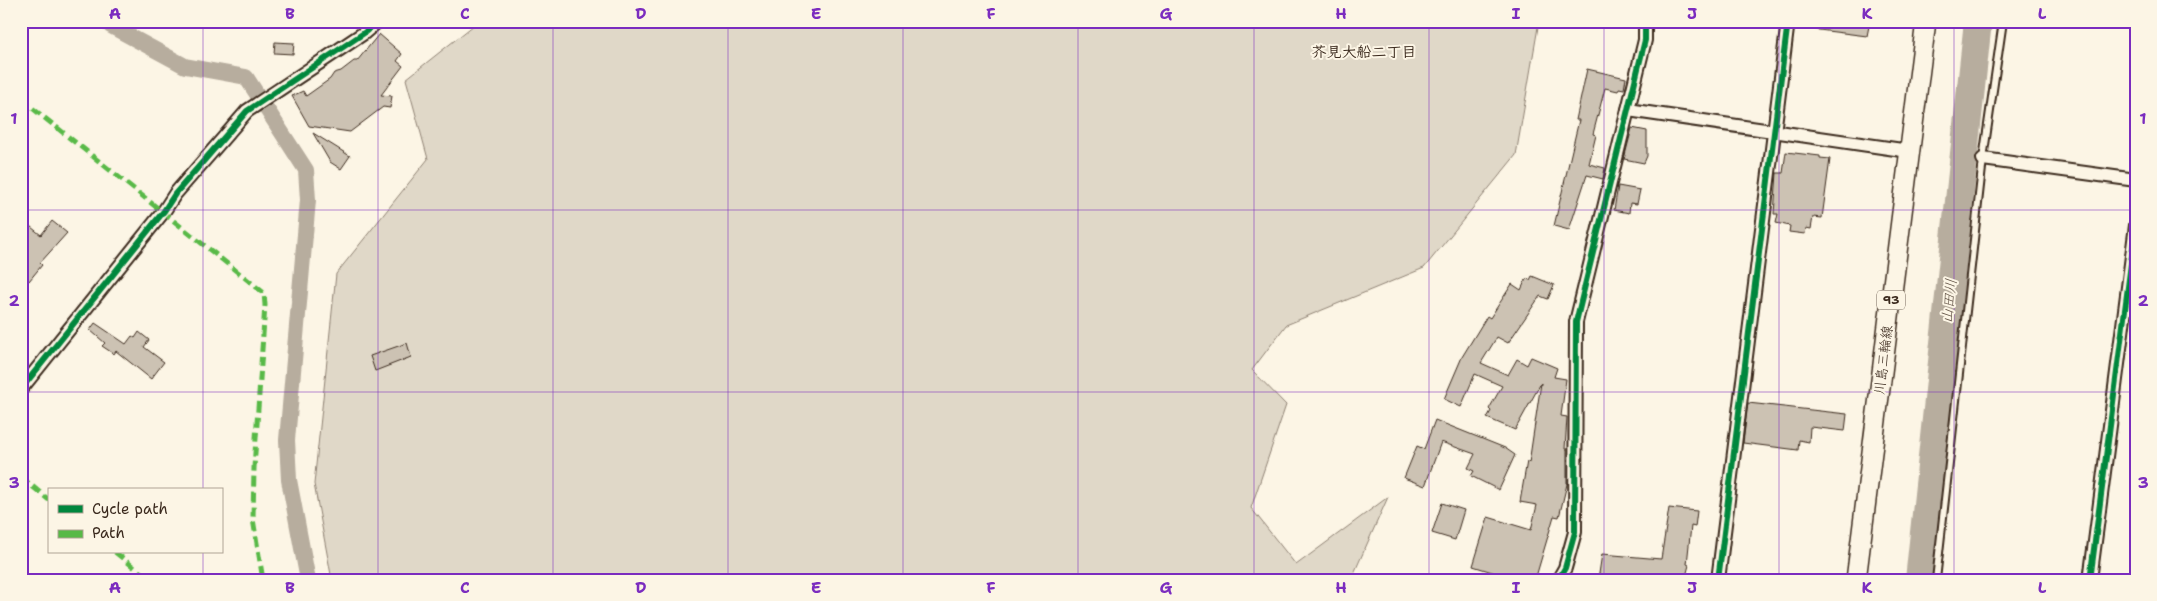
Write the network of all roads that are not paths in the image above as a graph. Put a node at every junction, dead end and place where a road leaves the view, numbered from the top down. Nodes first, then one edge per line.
1 (378, 21) edge
2 (1645, 21) edge
3 (1788, 21) edge
4 (1926, 21) edge
5 (2003, 21) edge
6 (1628, 110) junction
7 (1774, 130) junction
8 (1909, 151) junction
9 (1983, 159) junction
10 (2136, 180) edge
11 (2136, 225) edge
12 (21, 389) edge
13 (1558, 580) edge
14 (1718, 580) edge
15 (1856, 580) edge
16 (1936, 580) edge
17 (2090, 580) edge

1 - 12 street
2 - 6 street
3 - 7 street
4 - 8 main road, 川島三輪線 / 93
5 - 9 lane
6 - 7 street
6 - 13 street
7 - 8 street
7 - 14 street
8 - 15 main road, 川島三輪線 / 93
9 - 10 street
9 - 16 lane
11 - 17 street

